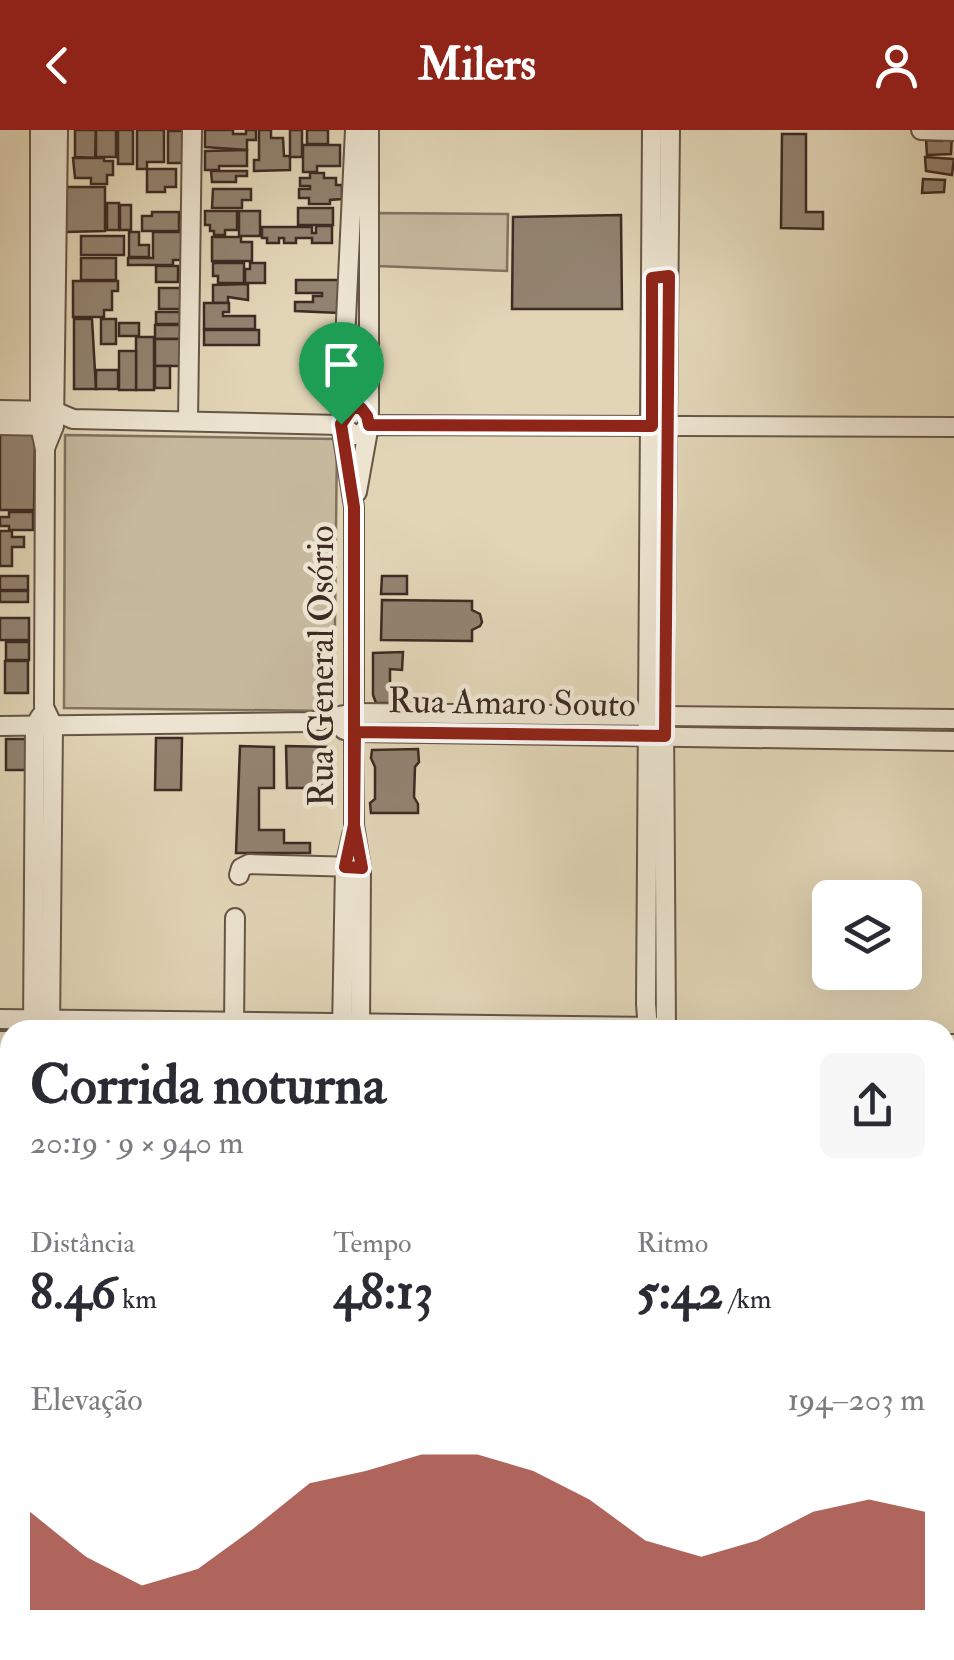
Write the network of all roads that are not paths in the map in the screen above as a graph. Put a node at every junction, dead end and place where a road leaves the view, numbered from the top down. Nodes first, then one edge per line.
1 (40, 130) edge
2 (58, 130) edge
3 (192, 130) edge
4 (355, 130) edge
5 (369, 130) edge
6 (652, 130) edge
7 (670, 130) edge
8 (921, 130) edge
9 (954, 131) edge
10 (661, 238) junction
11 (0, 410) edge
12 (47, 418) junction
13 (188, 421) junction
14 (341, 424) junction
15 (0, 425) edge
16 (369, 425) junction
17 (660, 426) junction
18 (954, 427) edge
19 (354, 507) junction
20 (656, 716) junction
21 (954, 719) edge
22 (354, 723) junction
23 (0, 726) edge
24 (44, 726) junction
25 (657, 736) junction
26 (954, 741) edge
27 (353, 867) junction
28 (239, 875) dead end
29 (235, 918) dead end
30 (41, 1020) edge
31 (234, 1020) edge
32 (351, 1020) edge
33 (659, 1020) edge

1 - 12 street
2 - 12 street
3 - 13 street
4 - 14 street, Rua General Osório
5 - 16 street, Rua General Osório
6 - 10 street
7 - 10 street
8 - 9 street
10 - 17 street
11 - 12 street
12 - 13 street
12 - 15 street
12 - 24 street
13 - 14 street
14 - 16 street
14 - 19 street, Rua General Osório
16 - 17 street
16 - 19 street, Rua General Osório
17 - 18 street
17 - 20 street
19 - 22 street, Rua General Osório
20 - 21 street, Rua Amaro Souto
20 - 22 street, Rua Amaro Souto
20 - 25 street
22 - 24 street, Rua Amaro Souto
22 - 25 street, Rua Amaro Souto
22 - 27 street, Rua General Osório
23 - 24 street, Rua Amaro Souto
24 - 30 street
25 - 26 street, Rua Amaro Souto
25 - 33 street
27 - 28 street
27 - 32 street, Rua General Osório
29 - 31 street

